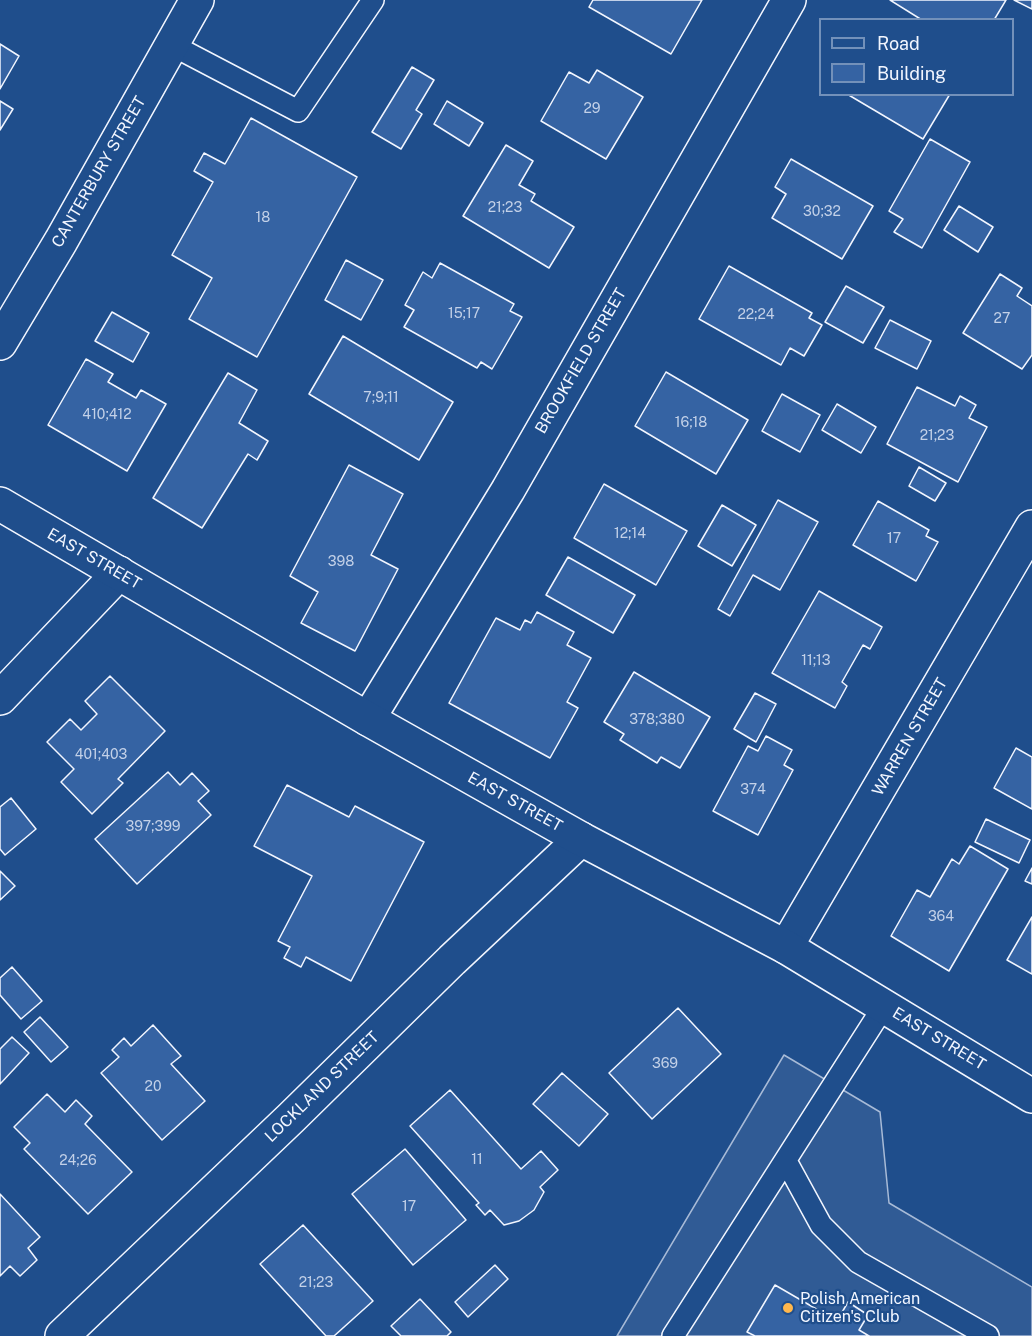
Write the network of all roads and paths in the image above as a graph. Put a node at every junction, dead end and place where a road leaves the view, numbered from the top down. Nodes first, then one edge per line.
1 (197, 0) edge
2 (373, 0) edge
3 (789, 0) edge
4 (172, 45) junction
5 (0, 343) edge
6 (0, 504) edge
7 (1032, 527) edge
8 (119, 573) junction
9 (0, 698) edge
10 (368, 719) junction
11 (582, 839) junction
12 (786, 947) junction
13 (884, 1006) junction
14 (1032, 1096) edge
15 (786, 1161) junction
16 (62, 1336) edge
17 (673, 1336) edge
18 (988, 1336) edge

1 - 4 street, CANTERBURY STREET
2 - 4 lane
3 - 10 street, BROOKFIELD STREET
4 - 5 street, CANTERBURY STREET
6 - 8 street, EAST STREET
7 - 12 street, WARREN STREET
8 - 9 street
8 - 10 street, EAST STREET
10 - 11 street, EAST STREET
11 - 12 street, EAST STREET
11 - 16 street, LOCKLAND STREET
12 - 13 street, EAST STREET
13 - 14 street, EAST STREET
13 - 15 lane
15 - 17 lane
15 - 18 lane

